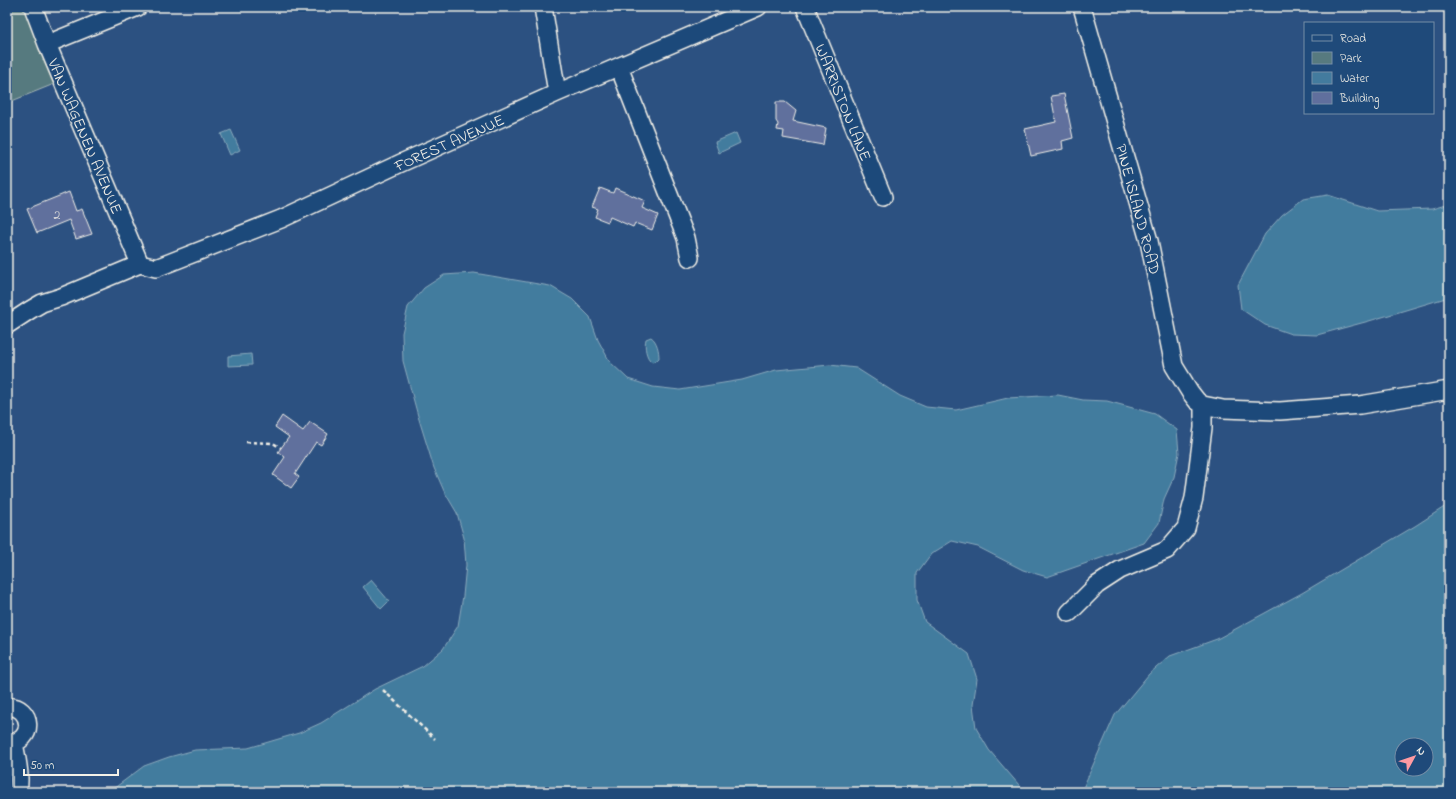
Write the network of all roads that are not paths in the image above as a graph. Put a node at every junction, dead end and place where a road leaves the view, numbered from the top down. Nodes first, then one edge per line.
1 (33, 7) edge
2 (138, 7) edge
3 (543, 7) edge
4 (758, 7) edge
5 (805, 7) edge
6 (1082, 7) edge
7 (47, 44) junction
8 (619, 67) junction
9 (557, 93) junction
10 (883, 197) dead end
11 (690, 258) dead end
12 (140, 264) junction
13 (7, 325) edge
14 (1449, 390) edge
15 (1203, 405) junction
16 (1069, 613) dead end
17 (8, 703) edge
18 (10, 743) edge
19 (18, 792) edge

1 - 7 street, VAN WAGENEN AVENUE
2 - 7 street
3 - 9 street
4 - 8 street, FOREST AVENUE
5 - 10 street, WARRISTON LANE
6 - 15 street, PINE ISLAND ROAD
7 - 12 street, VAN WAGENEN AVENUE
8 - 9 street, FOREST AVENUE
8 - 11 street
9 - 12 street, FOREST AVENUE
12 - 13 street
14 - 15 street
15 - 16 street
17 - 18 street
18 - 19 street

